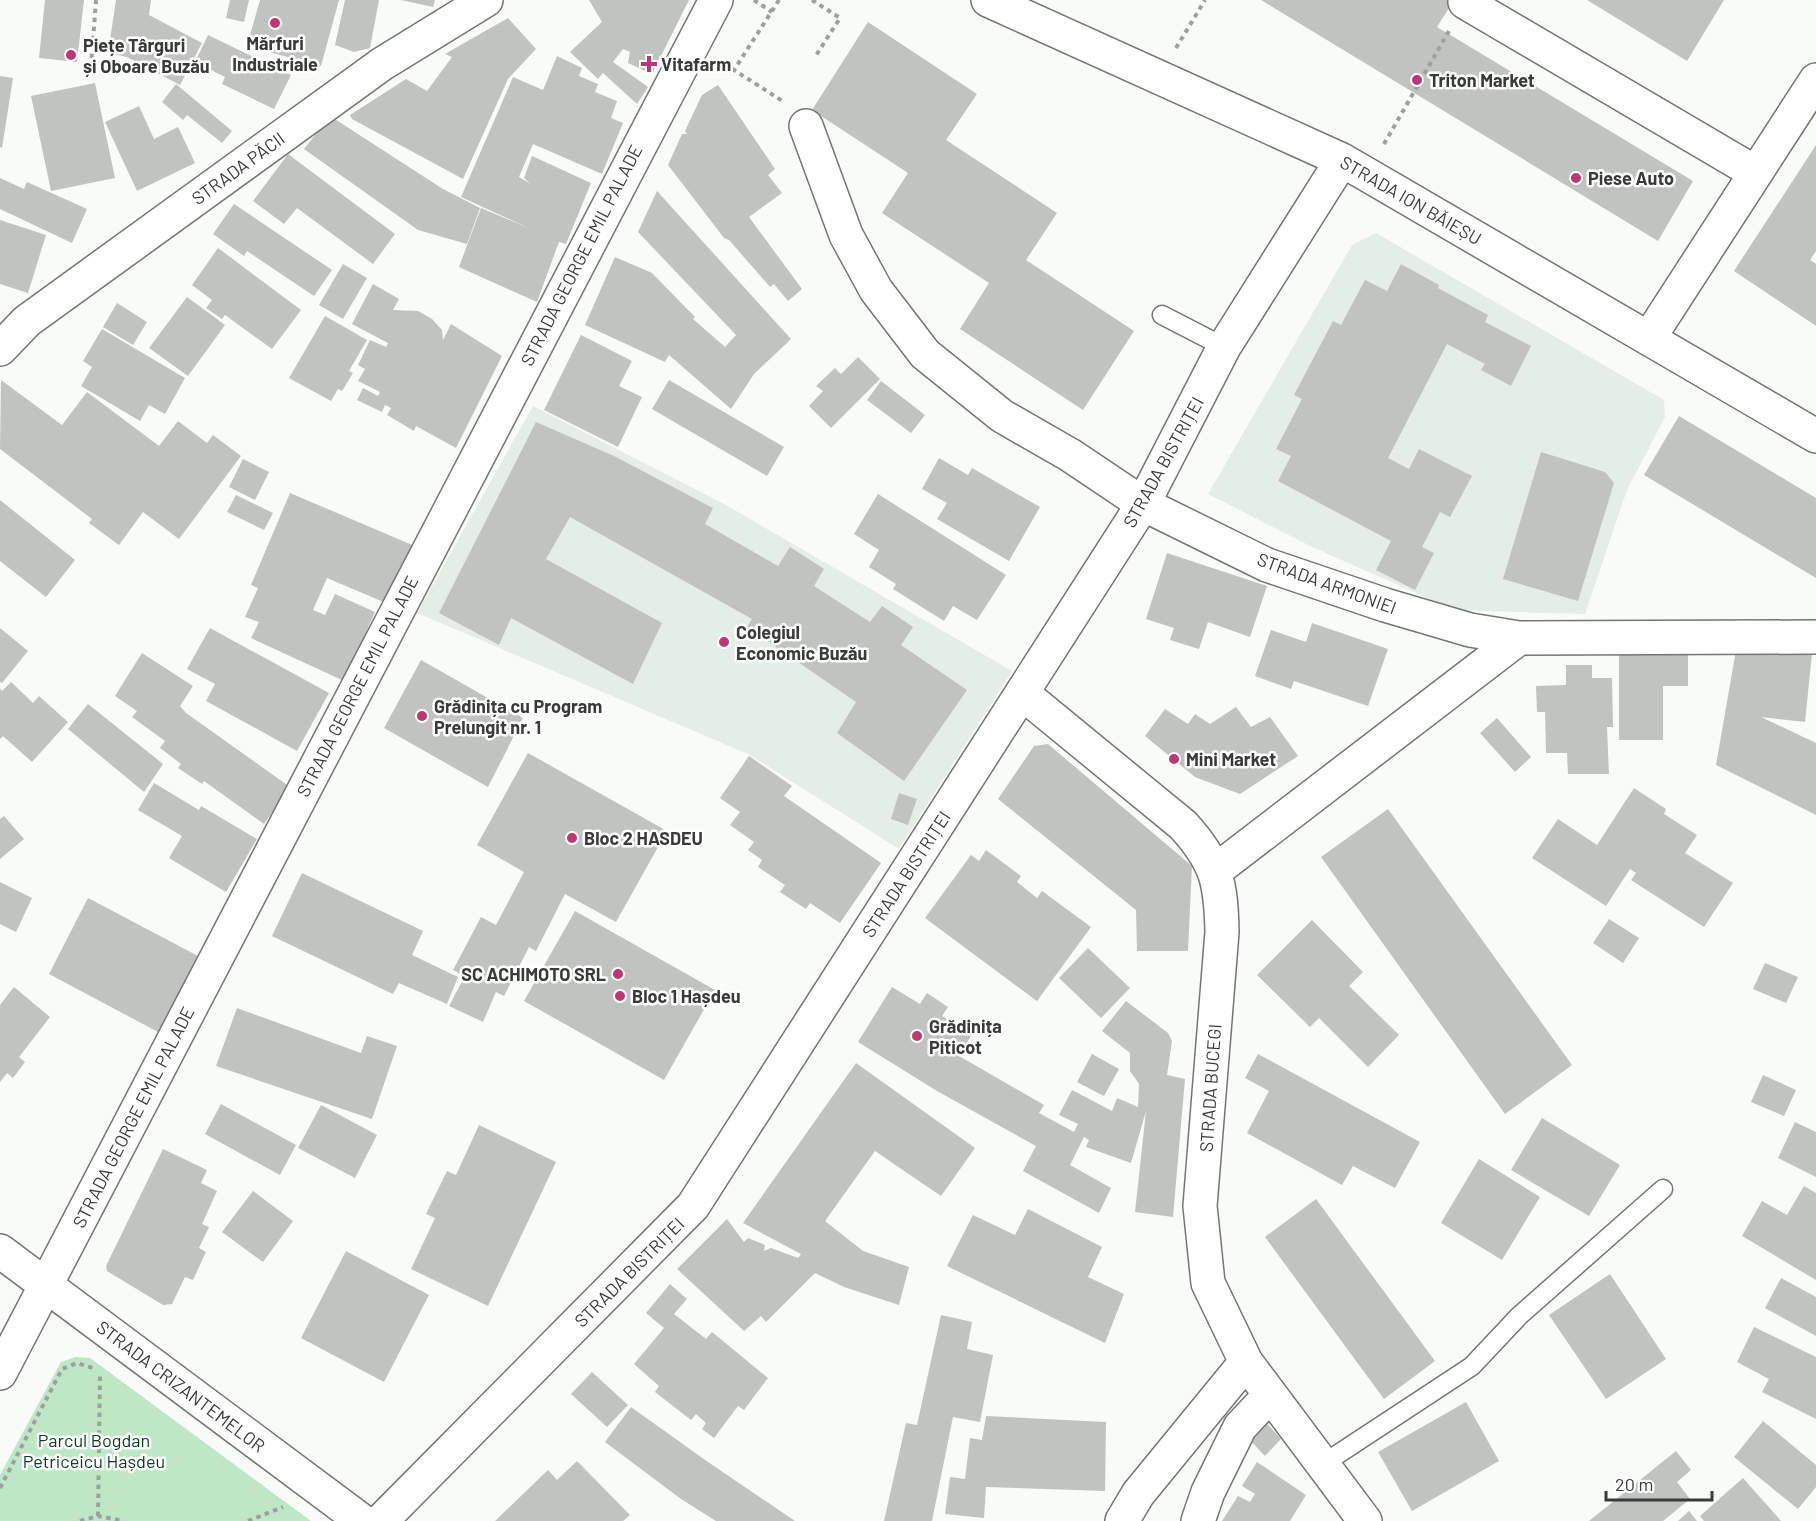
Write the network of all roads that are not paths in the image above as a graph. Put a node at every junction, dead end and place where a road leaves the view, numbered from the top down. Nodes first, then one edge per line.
1 (486, 0) edge
2 (716, 0) edge
3 (988, 0) edge
4 (1466, 2) road end
5 (1816, 80) edge
6 (797, 115) road end
7 (1354, 167) junction
8 (1756, 173) junction
9 (1162, 315) dead end
10 (1649, 338) junction
11 (1224, 347) junction
12 (0, 349) edge
13 (1816, 436) edge
14 (1143, 504) junction
15 (1816, 637) edge
16 (1519, 638) junction
17 (1022, 693) junction
18 (1215, 872) junction
19 (1663, 1189) dead end
20 (0, 1251) edge
21 (45, 1285) junction
22 (1246, 1362) junction
23 (0, 1373) edge
24 (1270, 1395) junction
25 (1323, 1464) junction
26 (362, 1521) edge
27 (381, 1521) edge
28 (1122, 1521) edge
29 (1198, 1521) edge
30 (1365, 1521) edge

1 - 12 street, STRADA PĂCII
2 - 21 street, STRADA GEORGE EMIL PALADE
3 - 7 street, STRADA ION BĂIEȘU
4 - 8 street
5 - 8 street
6 - 14 street, STRADA ARMONIEI
7 - 10 street, STRADA ION BĂIEȘU
7 - 11 street, STRADA BISTRIȚEI
8 - 10 street
9 - 11 lane
10 - 13 street, STRADA ION BĂIEȘU
11 - 14 street, STRADA BISTRIȚEI
14 - 16 street, STRADA ARMONIEI
14 - 17 street, STRADA BISTRIȚEI
15 - 16 street, STRADA ARMONIEI
16 - 18 street
17 - 18 street, STRADA BUCEGI
17 - 27 street, STRADA BISTRIȚEI
18 - 22 street, STRADA BUCEGI
19 - 25 lane
20 - 21 street, STRADA CRIZANTEMELOR
21 - 23 street, STRADA GEORGE EMIL PALADE
21 - 26 street, STRADA CRIZANTEMELOR
22 - 24 street, STRADA BUCEGI
22 - 28 street
24 - 25 street, STRADA BUCEGI
24 - 29 street
25 - 30 street, STRADA BUCEGI

